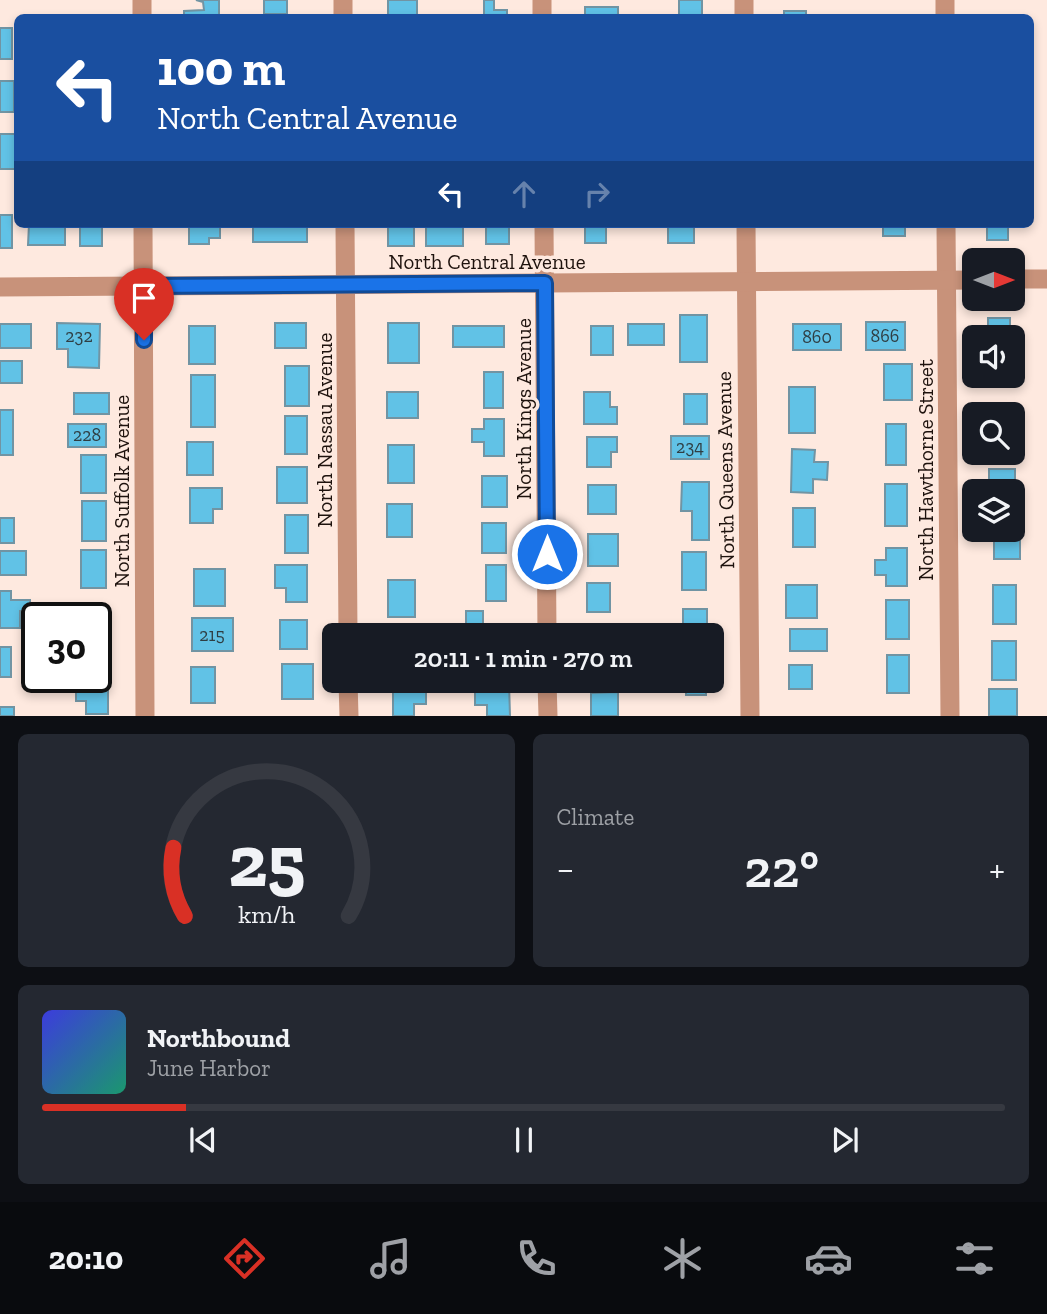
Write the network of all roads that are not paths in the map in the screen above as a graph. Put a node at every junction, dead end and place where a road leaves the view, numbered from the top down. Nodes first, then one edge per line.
1 (143, 228) edge
2 (345, 228) edge
3 (544, 228) edge
4 (746, 228) edge
5 (946, 228) edge
6 (1026, 279) edge
7 (1047, 279) edge
8 (947, 280) junction
9 (962, 280) edge
10 (746, 281) junction
11 (545, 283) junction
12 (345, 284) junction
13 (144, 286) junction
14 (0, 287) edge
15 (348, 623) edge
16 (547, 623) edge
17 (348, 693) edge
18 (547, 693) edge
19 (145, 716) edge
20 (349, 716) edge
21 (548, 716) edge
22 (750, 716) edge
23 (950, 716) edge

1 - 13 street, North Suffolk Avenue
2 - 12 street, North Nassau Avenue
3 - 11 street, North Kings Avenue
4 - 10 street, North Queens Avenue
5 - 8 street, North Hawthorne Street
6 - 7 street
8 - 9 street, North Central Avenue
8 - 10 street, North Central Avenue
8 - 23 street, North Hawthorne Street
10 - 11 street, North Central Avenue
10 - 22 street, North Queens Avenue
11 - 12 street, North Central Avenue
11 - 16 street, North Kings Avenue
12 - 13 street, North Central Avenue
12 - 15 street, North Nassau Avenue
13 - 14 street, North Central Avenue
13 - 19 street, North Suffolk Avenue
17 - 20 street
18 - 21 street

